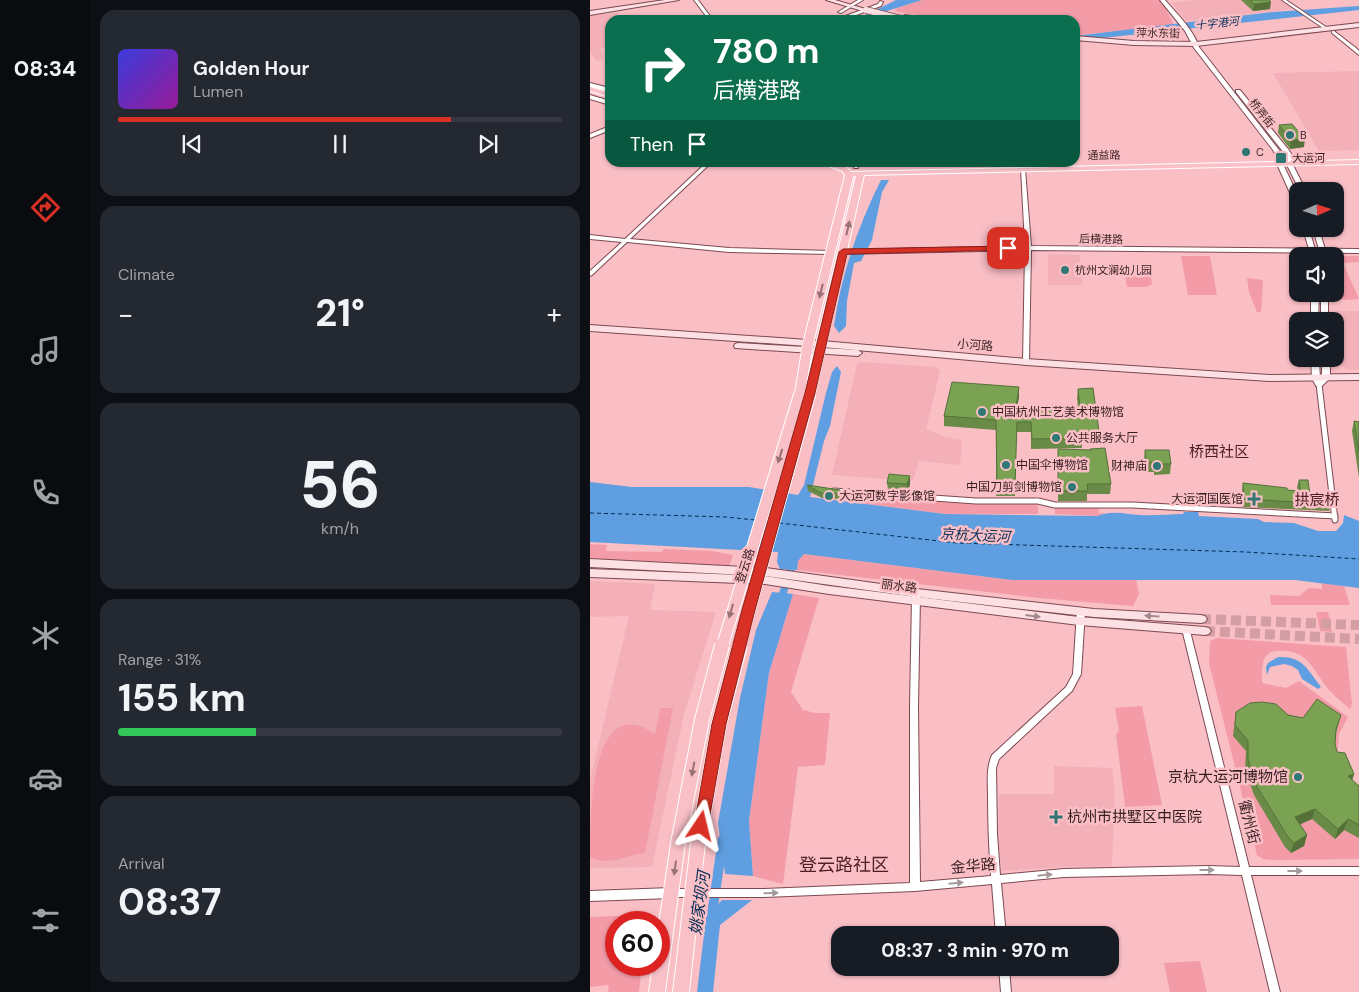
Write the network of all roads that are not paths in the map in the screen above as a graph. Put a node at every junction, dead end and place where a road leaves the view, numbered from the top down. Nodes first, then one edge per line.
1 (667, 0) edge
2 (676, 0) edge
3 (696, 0) edge
4 (829, 0) edge
5 (841, 0) edge
6 (861, 0) edge
7 (1162, 0) edge
8 (1284, 0) edge
9 (881, 2) dead end
10 (852, 5) junction
11 (590, 12) edge
12 (840, 12) dead end
13 (707, 15) edge
14 (848, 15) edge
15 (890, 15) edge
16 (1359, 27) edge
17 (1330, 30) junction
18 (1189, 34) joint
19 (1080, 40) edge
20 (1198, 46) junction
21 (1359, 54) edge
22 (590, 85) edge
23 (590, 89) edge
24 (605, 89) edge
25 (605, 93) edge
26 (590, 95) edge
27 (605, 98) edge
28 (605, 101) edge
29 (605, 130) edge
30 (590, 136) edge
31 (1359, 156) edge
32 (1280, 161) junction
33 (1290, 161) junction
34 (1080, 162) edge
35 (1359, 162) edge
36 (705, 167) edge
37 (889, 167) edge
38 (858, 168) edge
39 (845, 169) edge
40 (1023, 169) junction
41 (1289, 182) edge
42 (1299, 182) edge
43 (590, 237) edge
44 (627, 241) junction
45 (1028, 248) junction
46 (848, 251) junction
47 (1359, 251) edge
48 (830, 252) junction
49 (1344, 252) edge
50 (1289, 253) edge
51 (590, 274) edge
52 (590, 328) edge
53 (590, 334) edge
54 (807, 348) junction
55 (821, 348) junction
56 (1026, 362) junction
57 (1318, 367) edge
58 (1324, 367) edge
59 (1359, 377) edge
60 (1320, 380) junction
61 (1359, 383) edge
62 (805, 393) junction
63 (823, 490) edge
64 (590, 563) edge
65 (590, 573) edge
66 (766, 576) junction
67 (916, 598) junction
68 (1080, 616) junction
69 (1201, 619) tunnel mouth
70 (1186, 630) junction
71 (1205, 631) tunnel mouth
72 (1359, 871) edge
73 (1246, 872) junction
74 (996, 880) junction
75 (915, 887) junction
76 (700, 892) junction
77 (671, 893) junction
78 (590, 896) edge
79 (1000, 926) edge
80 (1005, 976) edge
81 (657, 992) edge
82 (681, 992) edge
83 (1006, 992) edge
84 (1275, 992) edge

1 - 11 main road
2 - 11 main road
3 - 13 street
4 - 10 main road
5 - 10 main road
6 - 10 street
7 - 18 street, 桥弄街
8 - 17 street
9 - 14 street
10 - 12 street
10 - 15 main road, bridge
16 - 17 main road, 萍水东街
17 - 20 main road, 萍水东街
17 - 21 street
18 - 20 street, 桥弄街
19 - 20 main road, 萍水东街
20 - 32 street, 桥弄街
20 - 33 street, 桥弄街
22 - 24 street
23 - 25 main road
26 - 27 main road
26 - 28 street
29 - 30 street
31 - 33 main road, 通益路
32 - 33 main road, 通益路
32 - 34 main road, 通益路
32 - 40 main road, 通益路
32 - 41 street, 桥弄街
33 - 35 main road, 通益路
33 - 42 street, 桥弄街
36 - 44 street
37 - 38 main road, 通益路
38 - 39 main road, 通益路
38 - 39 main road
38 - 40 main road, 通益路
46 -> 38 main road, 登云路
39 - 48 main road, 登云路
40 - 45 street
43 - 44 street
44 - 48 street
44 - 51 street
45 - 46 street, 后横港路
45 - 50 street, 后横港路
45 - 56 street
46 - 55 main road, 登云路
47 - 49 street, 后横港路
48 -> 54 main road, 登云路
52 - 54 main road, 小河路
53 - 54 main road, 小河路
54 - 55 main road, 小河路
54 - 62 main road, 登云路
55 - 56 main road, 小河路
55 - 60 main road, 小河路
55 - 62 main road, 登云路
56 - 60 main road, 小河路
57 - 60 street
58 - 60 street
59 - 60 main road, 小河路
60 - 61 main road, 小河路
60 - 63 street
62 - 76 main road, 登云路, bridge
62 -> 77 main road, 登云路, bridge
64 - 66 main road, 丽水路
65 - 66 main road, 丽水路
66 - 67 main road, 丽水路
67 - 68 main road, 丽水路
67 - 75 street
69 -> 68 main road, 丽水路
68 - 70 main road, 丽水路
68 - 74 street
70 - 71 main road, 丽水路
70 - 73 street, 衢州街
73 -> 72 street, 金华路
74 -> 73 street, 金华路
73 - 84 street, 衢州街
75 -> 74 street, 金华路
74 - 79 street
76 -> 75 street, 金华路
76 - 77 street, 金华路
76 - 82 main road, 登云路
77 - 78 street, 金华路
77 - 81 main road, 登云路
80 - 83 street

